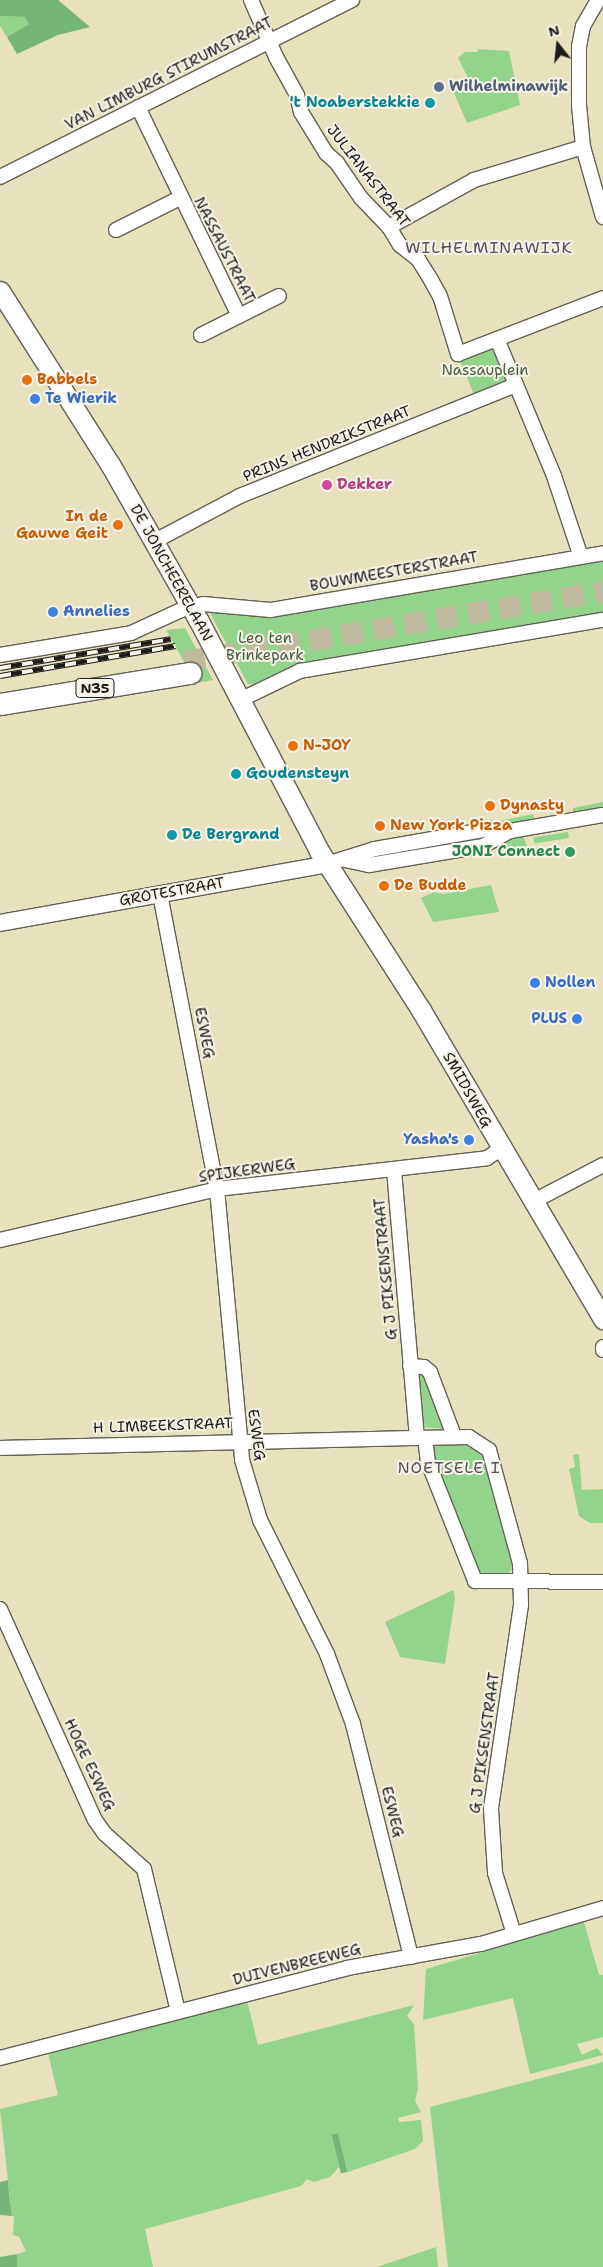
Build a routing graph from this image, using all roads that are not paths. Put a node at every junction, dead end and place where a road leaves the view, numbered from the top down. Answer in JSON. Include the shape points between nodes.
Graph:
{"nodes":[{"id":1,"x":251,"y":0,"type":"edge"},
{"id":2,"x":352,"y":0,"type":"edge"},
{"id":3,"x":598,"y":0,"type":"edge"},
{"id":4,"x":269,"y":41,"type":"junction"},
{"id":5,"x":138,"y":107,"type":"junction"},
{"id":6,"x":583,"y":147,"type":"junction"},
{"id":7,"x":0,"y":177,"type":"edge"},
{"id":8,"x":180,"y":198,"type":"junction"},
{"id":9,"x":603,"y":217,"type":"edge"},
{"id":10,"x":389,"y":227,"type":"junction"},
{"id":11,"x":116,"y":230,"type":"dead end"},
{"id":12,"x":0,"y":291,"type":"edge"},
{"id":13,"x":279,"y":296,"type":"dead end"},
{"id":14,"x":603,"y":298,"type":"edge"},
{"id":15,"x":239,"y":316,"type":"junction"},
{"id":16,"x":201,"y":335,"type":"dead end"},
{"id":17,"x":497,"y":339,"type":"junction"},
{"id":18,"x":516,"y":385,"type":"junction"},
{"id":19,"x":158,"y":539,"type":"junction"},
{"id":20,"x":603,"y":553,"type":"edge"},
{"id":21,"x":581,"y":557,"type":"junction"},
{"id":22,"x":197,"y":606,"type":"junction"},
{"id":23,"x":603,"y":620,"type":"edge"},
{"id":24,"x":0,"y":655,"type":"edge"},
{"id":25,"x":0,"y":692,"type":"edge"},
{"id":26,"x":240,"y":700,"type":"junction"},
{"id":27,"x":0,"y":704,"type":"edge"},
{"id":28,"x":603,"y":815,"type":"edge"},
{"id":29,"x":510,"y":831,"type":"junction"},
{"id":30,"x":422,"y":840,"type":"junction"},
{"id":31,"x":425,"y":856,"type":"junction"},
{"id":32,"x":336,"y":862,"type":"junction"},
{"id":33,"x":160,"y":894,"type":"junction"},
{"id":34,"x":0,"y":923,"type":"edge"},
{"id":35,"x":501,"y":1150,"type":"junction"},
{"id":36,"x":603,"y":1165,"type":"edge"},
{"id":37,"x":394,"y":1170,"type":"junction"},
{"id":38,"x":217,"y":1189,"type":"junction"},
{"id":39,"x":532,"y":1202,"type":"junction"},
{"id":40,"x":0,"y":1240,"type":"edge"},
{"id":41,"x":603,"y":1319,"type":"edge"},
{"id":42,"x":410,"y":1366,"type":"junction"},
{"id":43,"x":454,"y":1436,"type":"junction"},
{"id":44,"x":421,"y":1438,"type":"junction"},
{"id":45,"x":239,"y":1440,"type":"junction"},
{"id":46,"x":0,"y":1448,"type":"edge"},
{"id":47,"x":603,"y":1582,"type":"edge"},
{"id":48,"x":522,"y":1583,"type":"junction"},
{"id":49,"x":0,"y":1609,"type":"edge"},
{"id":50,"x":603,"y":1908,"type":"edge"},
{"id":51,"x":514,"y":1934,"type":"junction"},
{"id":52,"x":411,"y":1957,"type":"junction"},
{"id":53,"x":178,"y":2012,"type":"junction"},
{"id":54,"x":0,"y":2058,"type":"edge"}],
"edges":[{"from":1,"to":4,"type":"street","name":"JULIANASTRAAT"},
{"from":2,"to":4,"type":"street","name":"VAN LIMBURG STIRUMSTRAAT"},
{"from":3,"to":6,"type":"street","via":[[584,26],[579,47]]},
{"from":4,"to":5,"type":"street","name":"VAN LIMBURG STIRUMSTRAAT"},
{"from":4,"to":10,"type":"street","name":"JULIANASTRAAT","via":[[298,95],[301,112],[326,154]]},
{"from":5,"to":7,"type":"street","name":"VAN LIMBURG STIRUMSTRAAT"},
{"from":5,"to":8,"type":"street","name":"NASSAUSTRAAT"},
{"from":6,"to":9,"type":"street"},
{"from":6,"to":10,"type":"street","via":[[474,180]]},
{"from":8,"to":11,"type":"street","name":"NASSAUSTRAAT"},
{"from":8,"to":15,"type":"street","name":"NASSAUSTRAAT"},
{"from":10,"to":17,"type":"street","name":"JULIANASTRAAT","via":[[400,245],[418,259],[440,296],[458,354]]},
{"from":12,"to":19,"type":"main road","name":"DE JONCHEERELAAN"},
{"from":13,"to":15,"type":"street","name":"NASSAUSTRAAT"},
{"from":14,"to":17,"type":"street"},
{"from":15,"to":16,"type":"street","name":"NASSAUSTRAAT"},
{"from":17,"to":18,"type":"street"},
{"from":18,"to":19,"type":"street","name":"PRINS HENDRIKSTRAAT","via":[[240,496]]},
{"from":18,"to":21,"type":"street","via":[[554,476]]},
{"from":19,"to":22,"type":"main road","name":"DE JONCHEERELAAN"},
{"from":20,"to":21,"type":"street","name":"BOUWMEESTERSTRAAT"},
{"from":21,"to":22,"type":"street","name":"BOUWMEESTERSTRAAT","via":[[271,610]]},
{"from":22,"to":24,"type":"street","via":[[131,633]]},
{"from":22,"to":26,"type":"main road","name":"DE JONCHEERELAAN"},
{"from":23,"to":26,"type":"street","via":[[300,671]]},
{"from":25,"to":27,"type":"main road","number":"N35","via":[[187,667]]},
{"from":26,"to":32,"type":"main road","name":"DE JONCHEERELAAN"},
{"from":28,"to":29,"type":"street","name":"GROTESTRAAT"},
{"from":29,"to":30,"type":"street","name":"GROTESTRAAT","via":[[490,829]]},
{"from":29,"to":31,"type":"street","name":"GROTESTRAAT","via":[[484,846]]},
{"from":30,"to":31,"type":"street"},
{"from":30,"to":32,"type":"street","name":"GROTESTRAAT","via":[[375,849]]},
{"from":31,"to":32,"type":"street","name":"GROTESTRAAT","via":[[369,865]]},
{"from":32,"to":33,"type":"street","name":"GROTESTRAAT"},
{"from":32,"to":35,"type":"main road","name":"SMIDSWEG"},
{"from":33,"to":34,"type":"street","name":"GROTESTRAAT"},
{"from":33,"to":38,"type":"street","name":"ESWEG"},
{"from":35,"to":37,"type":"street","name":"SPIJKERWEG","via":[[487,1158]]},
{"from":35,"to":39,"type":"main road","name":"SMIDSWEG"},
{"from":36,"to":39,"type":"street"},
{"from":37,"to":38,"type":"street","name":"SPIJKERWEG"},
{"from":37,"to":42,"type":"street","name":"G J PIKSENSTRAAT"},
{"from":38,"to":40,"type":"street","name":"SPIJKERWEG"},
{"from":38,"to":45,"type":"street","name":"ESWEG"},
{"from":39,"to":41,"type":"main road","name":"SMIDSWEG"},
{"from":42,"to":43,"type":"street","via":[[424,1366],[430,1372]]},
{"from":42,"to":44,"type":"street","name":"G J PIKSENSTRAAT"},
{"from":43,"to":44,"type":"street","name":"G J PIKSENSTRAAT"},
{"from":43,"to":48,"type":"street","name":"G J PIKSENSTRAAT","via":[[470,1437],[489,1450],[520,1563]]},
{"from":44,"to":45,"type":"street","name":"H LIMBEEKSTRAAT"},
{"from":44,"to":48,"type":"street","name":"G J PIKSENSTRAAT","via":[[475,1581]]},
{"from":45,"to":46,"type":"street","name":"H LIMBEEKSTRAAT"},
{"from":45,"to":52,"type":"street","name":"ESWEG","via":[[260,1520],[327,1654],[350,1716]]},
{"from":47,"to":48,"type":"street"},
{"from":48,"to":51,"type":"street","name":"G J PIKSENSTRAAT","via":[[491,1809],[494,1872]]},
{"from":49,"to":53,"type":"street","name":"HOGE ESWEG","via":[[95,1820],[104,1833],[144,1869]]},
{"from":50,"to":51,"type":"street","name":"DUIVENBREEWEG"},
{"from":51,"to":52,"type":"street","name":"DUIVENBREEWEG"},
{"from":52,"to":53,"type":"street","name":"DUIVENBREEWEG","via":[[347,1968]]},
{"from":53,"to":54,"type":"street","name":"DUIVENBREEWEG"}]}
